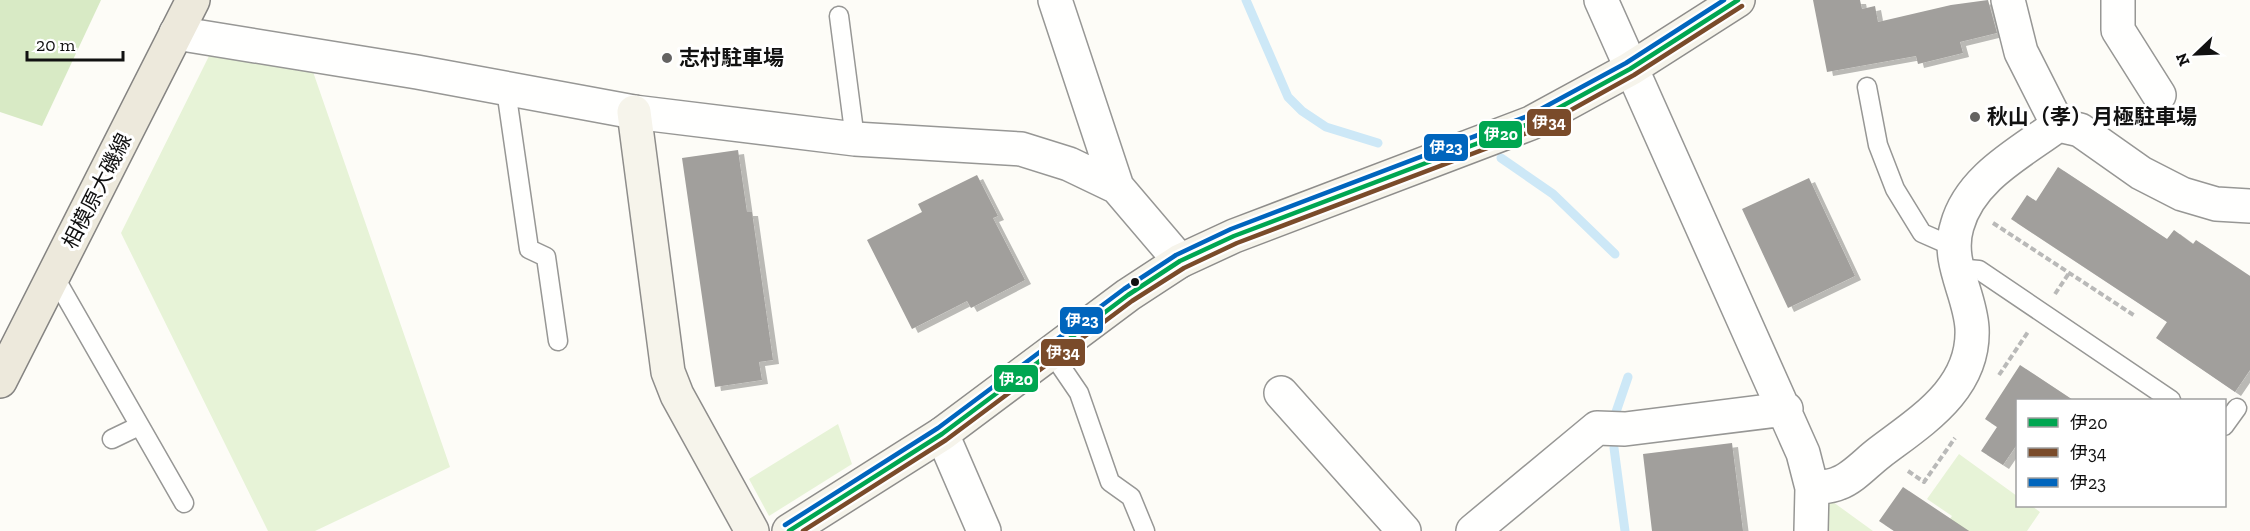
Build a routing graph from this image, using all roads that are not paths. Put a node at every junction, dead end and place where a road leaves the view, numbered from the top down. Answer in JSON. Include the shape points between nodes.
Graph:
{"nodes":[{"id":1,"x":193,"y":0,"type":"edge"},
{"id":2,"x":1055,"y":0,"type":"edge"},
{"id":3,"x":1601,"y":0,"type":"edge"},
{"id":4,"x":1738,"y":0,"type":"edge"},
{"id":5,"x":2008,"y":0,"type":"edge"},
{"id":6,"x":2118,"y":0,"type":"edge"},
{"id":7,"x":839,"y":16,"type":"dead end"},
{"id":8,"x":176,"y":33,"type":"junction"},
{"id":9,"x":1630,"y":69,"type":"junction"},
{"id":10,"x":2144,"y":85,"type":"dead end"},
{"id":11,"x":1867,"y":87,"type":"dead end"},
{"id":12,"x":506,"y":90,"type":"junction"},
{"id":13,"x":634,"y":112,"type":"junction"},
{"id":14,"x":2058,"y":125,"type":"junction"},
{"id":15,"x":855,"y":139,"type":"junction"},
{"id":16,"x":1117,"y":187,"type":"junction"},
{"id":17,"x":2250,"y":206,"type":"edge"},
{"id":18,"x":1955,"y":258,"type":"junction"},
{"id":19,"x":1180,"y":261,"type":"junction"},
{"id":20,"x":54,"y":276,"type":"junction"},
{"id":21,"x":558,"y":341,"type":"dead end"},
{"id":22,"x":1051,"y":352,"type":"junction"},
{"id":23,"x":0,"y":381,"type":"edge"},
{"id":24,"x":1281,"y":393,"type":"dead end"},
{"id":25,"x":2170,"y":399,"type":"edge"},
{"id":26,"x":2237,"y":408,"type":"dead end"},
{"id":27,"x":1786,"y":409,"type":"junction"},
{"id":28,"x":2226,"y":423,"type":"edge"},
{"id":29,"x":139,"y":426,"type":"junction"},
{"id":30,"x":942,"y":434,"type":"junction"},
{"id":31,"x":112,"y":440,"type":"dead end"},
{"id":32,"x":1812,"y":488,"type":"junction"},
{"id":33,"x":184,"y":503,"type":"dead end"},
{"id":34,"x":975,"y":527,"type":"edge"},
{"id":35,"x":752,"y":531,"type":"edge"},
{"id":36,"x":789,"y":531,"type":"edge"},
{"id":37,"x":1145,"y":531,"type":"edge"},
{"id":38,"x":1404,"y":531,"type":"edge"},
{"id":39,"x":1473,"y":531,"type":"edge"},
{"id":40,"x":1811,"y":531,"type":"edge"}],
"edges":[{"from":1,"to":8,"type":"main road","name":"相模原大磯線"},
{"from":2,"to":16,"type":"street"},
{"from":3,"to":9,"type":"street"},
{"from":4,"to":9,"type":"street"},
{"from":5,"to":14,"type":"street","via":[[2021,52]]},
{"from":6,"to":10,"type":"street","via":[[2118,30]]},
{"from":7,"to":15,"type":"lane"},
{"from":8,"to":12,"type":"street"},
{"from":8,"to":20,"type":"main road","name":"相模原大磯線"},
{"from":9,"to":19,"type":"street","via":[[1530,123],[1234,236]]},
{"from":9,"to":27,"type":"street"},
{"from":11,"to":18,"type":"lane","via":[[1878,145],[1895,189],[1922,233]]},
{"from":12,"to":13,"type":"street"},
{"from":12,"to":21,"type":"lane","via":[[529,249],[546,257]]},
{"from":13,"to":15,"type":"street"},
{"from":13,"to":35,"type":"street","via":[[668,372]]},
{"from":14,"to":17,"type":"street","via":[[2080,130],[2141,173],[2182,194],[2216,204]]},
{"from":14,"to":18,"type":"street","via":[[1987,177],[1956,226]]},
{"from":15,"to":16,"type":"street","via":[[1021,149],[1068,164]]},
{"from":16,"to":19,"type":"street"},
{"from":18,"to":25,"type":"lane","via":[[1979,270]]},
{"from":18,"to":32,"type":"street","via":[[1970,314],[1971,343],[1961,376],[1929,416],[1840,483]]},
{"from":19,"to":22,"type":"street"},
{"from":20,"to":23,"type":"main road","name":"相模原大磯線"},
{"from":20,"to":29,"type":"lane"},
{"from":22,"to":30,"type":"street"},
{"from":22,"to":37,"type":"lane","via":[[1079,393],[1110,482],[1131,497]]},
{"from":24,"to":38,"type":"street","via":[[1309,441]]},
{"from":26,"to":28,"type":"lane"},
{"from":27,"to":32,"type":"street"},
{"from":27,"to":39,"type":"street","via":[[1625,429],[1597,428]]},
{"from":29,"to":31,"type":"lane"},
{"from":29,"to":33,"type":"lane"},
{"from":30,"to":34,"type":"street"},
{"from":30,"to":36,"type":"street"},
{"from":32,"to":40,"type":"street"}]}
